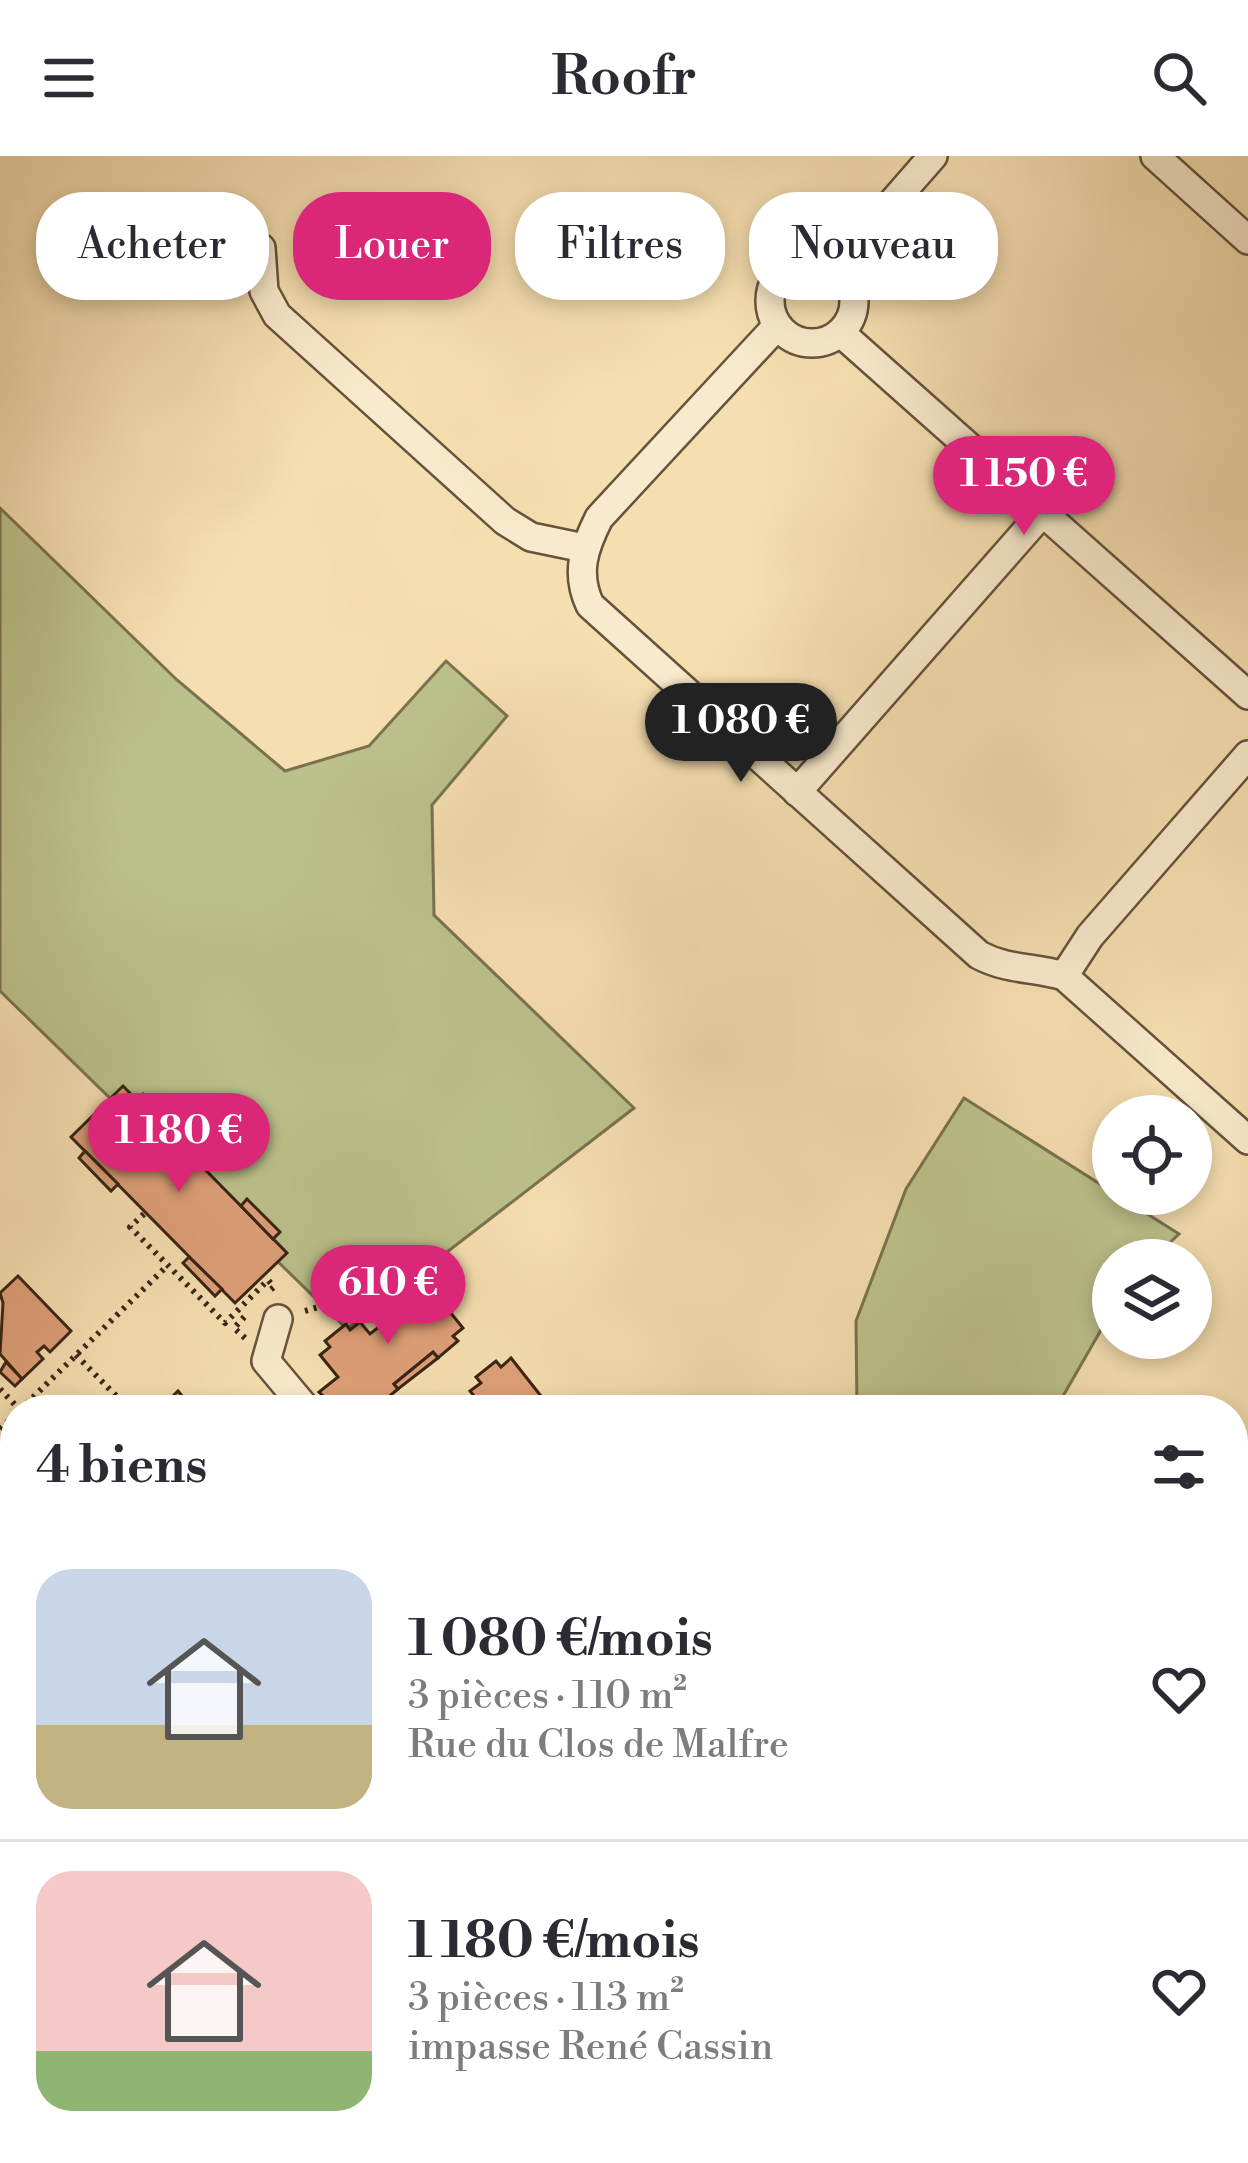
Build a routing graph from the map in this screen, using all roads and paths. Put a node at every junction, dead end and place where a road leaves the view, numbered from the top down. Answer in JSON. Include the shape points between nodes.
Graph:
{"nodes":[{"id":1,"x":933,"y":156,"type":"edge"},
{"id":2,"x":1155,"y":156,"type":"edge"},
{"id":3,"x":902,"y":192,"type":"edge"},
{"id":4,"x":1248,"y":240,"type":"edge"},
{"id":5,"x":269,"y":300,"type":"edge"},
{"id":6,"x":770,"y":300,"type":"edge"},
{"id":7,"x":852,"y":300,"type":"edge"},
{"id":8,"x":776,"y":328,"type":"junction"},
{"id":9,"x":842,"y":334,"type":"junction"},
{"id":10,"x":1042,"y":512,"type":"junction"},
{"id":11,"x":584,"y":548,"type":"junction"},
{"id":12,"x":1248,"y":694,"type":"edge"},
{"id":13,"x":1248,"y":755,"type":"edge"},
{"id":14,"x":797,"y":792,"type":"junction"},
{"id":15,"x":1064,"y":976,"type":"junction"},
{"id":16,"x":1248,"y":1140,"type":"edge"},
{"id":17,"x":145,"y":1214,"type":"dead end"},
{"id":18,"x":167,"y":1266,"type":"junction"},
{"id":19,"x":278,"y":1319,"type":"junction"},
{"id":20,"x":382,"y":1324,"type":"dead end"},
{"id":21,"x":76,"y":1355,"type":"junction"},
{"id":22,"x":35,"y":1395,"type":"edge"},
{"id":23,"x":115,"y":1395,"type":"edge"},
{"id":24,"x":294,"y":1395,"type":"edge"}],
"edges":[{"from":1,"to":3,"type":"street"},
{"from":2,"to":4,"type":"street"},
{"from":5,"to":11,"type":"street","via":[[505,521]]},
{"from":6,"to":8,"type":"street"},
{"from":7,"to":9,"type":"street"},
{"from":8,"to":9,"type":"street","via":[[821,342]]},
{"from":8,"to":11,"type":"street","via":[[599,518]]},
{"from":9,"to":10,"type":"street"},
{"from":10,"to":12,"type":"street"},
{"from":10,"to":14,"type":"street"},
{"from":11,"to":14,"type":"street","via":[[581,585],[590,605]]},
{"from":13,"to":15,"type":"street"},
{"from":14,"to":15,"type":"street","via":[[979,955],[1003,968]]},
{"from":15,"to":16,"type":"street"},
{"from":17,"to":18,"type":"path","via":[[130,1227]]},
{"from":18,"to":19,"type":"path","via":[[225,1323],[268,1280],[274,1287],[234,1328],[245,1338]]},
{"from":18,"to":21,"type":"path"},
{"from":19,"to":20,"type":"path","via":[[362,1294]]},
{"from":19,"to":24,"type":"street","via":[[266,1361]]},
{"from":21,"to":22,"type":"path"},
{"from":21,"to":23,"type":"path"}]}
